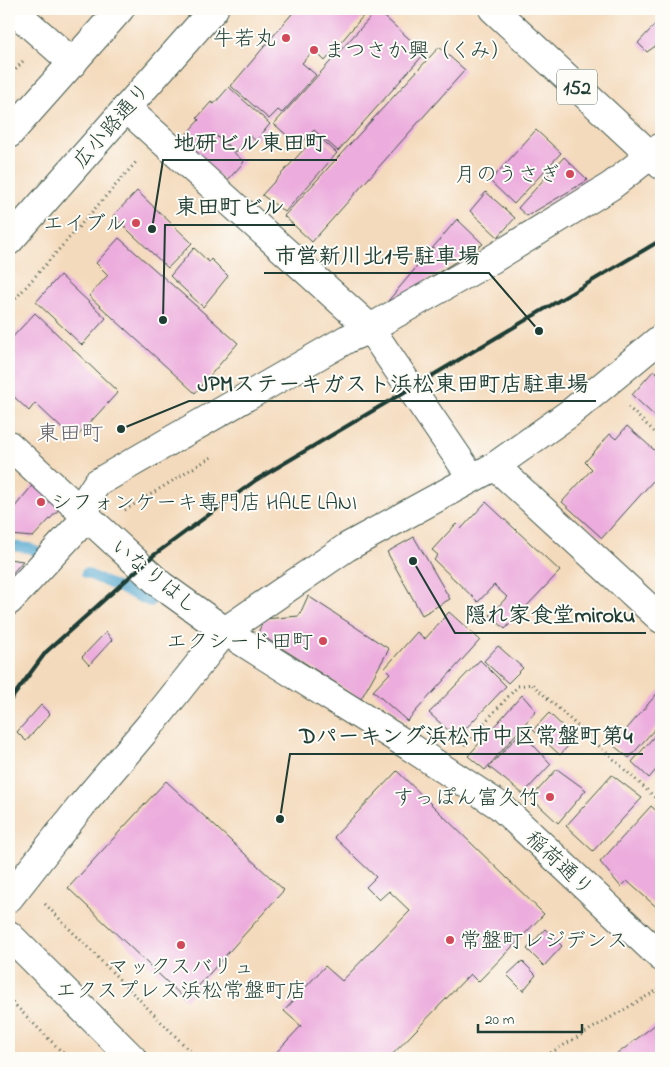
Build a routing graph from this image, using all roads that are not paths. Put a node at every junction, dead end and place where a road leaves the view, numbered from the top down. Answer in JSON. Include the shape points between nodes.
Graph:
{"nodes":[{"id":1,"x":12,"y":9,"type":"edge"},
{"id":2,"x":120,"y":9,"type":"edge"},
{"id":3,"x":214,"y":9,"type":"edge"},
{"id":4,"x":493,"y":9,"type":"edge"},
{"id":5,"x":74,"y":63,"type":"junction"},
{"id":6,"x":126,"y":108,"type":"junction"},
{"id":7,"x":9,"y":134,"type":"edge"},
{"id":8,"x":657,"y":155,"type":"edge"},
{"id":9,"x":9,"y":241,"type":"edge"},
{"id":10,"x":369,"y":327,"type":"junction"},
{"id":11,"x":661,"y":338,"type":"edge"},
{"id":12,"x":9,"y":445,"type":"edge"},
{"id":13,"x":483,"y":472,"type":"junction"},
{"id":14,"x":86,"y":518,"type":"junction"},
{"id":15,"x":9,"y":601,"type":"edge"},
{"id":16,"x":661,"y":619,"type":"edge"},
{"id":17,"x":225,"y":632,"type":"junction"},
{"id":18,"x":9,"y":898,"type":"edge"},
{"id":19,"x":9,"y":935,"type":"edge"},
{"id":20,"x":661,"y":957,"type":"edge"},
{"id":21,"x":132,"y":1058,"type":"edge"}],
"edges":[{"from":1,"to":5,"type":"main road"},
{"from":2,"to":5,"type":"main road"},
{"from":3,"to":6,"type":"main road","name":"広小路通り"},
{"from":4,"to":8,"type":"main road","number":"152"},
{"from":5,"to":7,"type":"main road"},
{"from":6,"to":9,"type":"main road","name":"広小路通り"},
{"from":6,"to":10,"type":"main road"},
{"from":8,"to":10,"type":"main road","via":[[491,260]]},
{"from":10,"to":13,"type":"main road"},
{"from":10,"to":14,"type":"main road","via":[[96,483],[88,497]]},
{"from":11,"to":13,"type":"main road","via":[[570,413]]},
{"from":12,"to":14,"type":"main road"},
{"from":13,"to":16,"type":"main road"},
{"from":13,"to":17,"type":"main road","via":[[347,547]]},
{"from":14,"to":15,"type":"main road"},
{"from":14,"to":17,"type":"main road","name":"いなりはし","via":[[161,585]]},
{"from":17,"to":18,"type":"main road"},
{"from":17,"to":20,"type":"main road","name":"稲荷通り","via":[[500,806]]},
{"from":19,"to":21,"type":"main road"}]}
